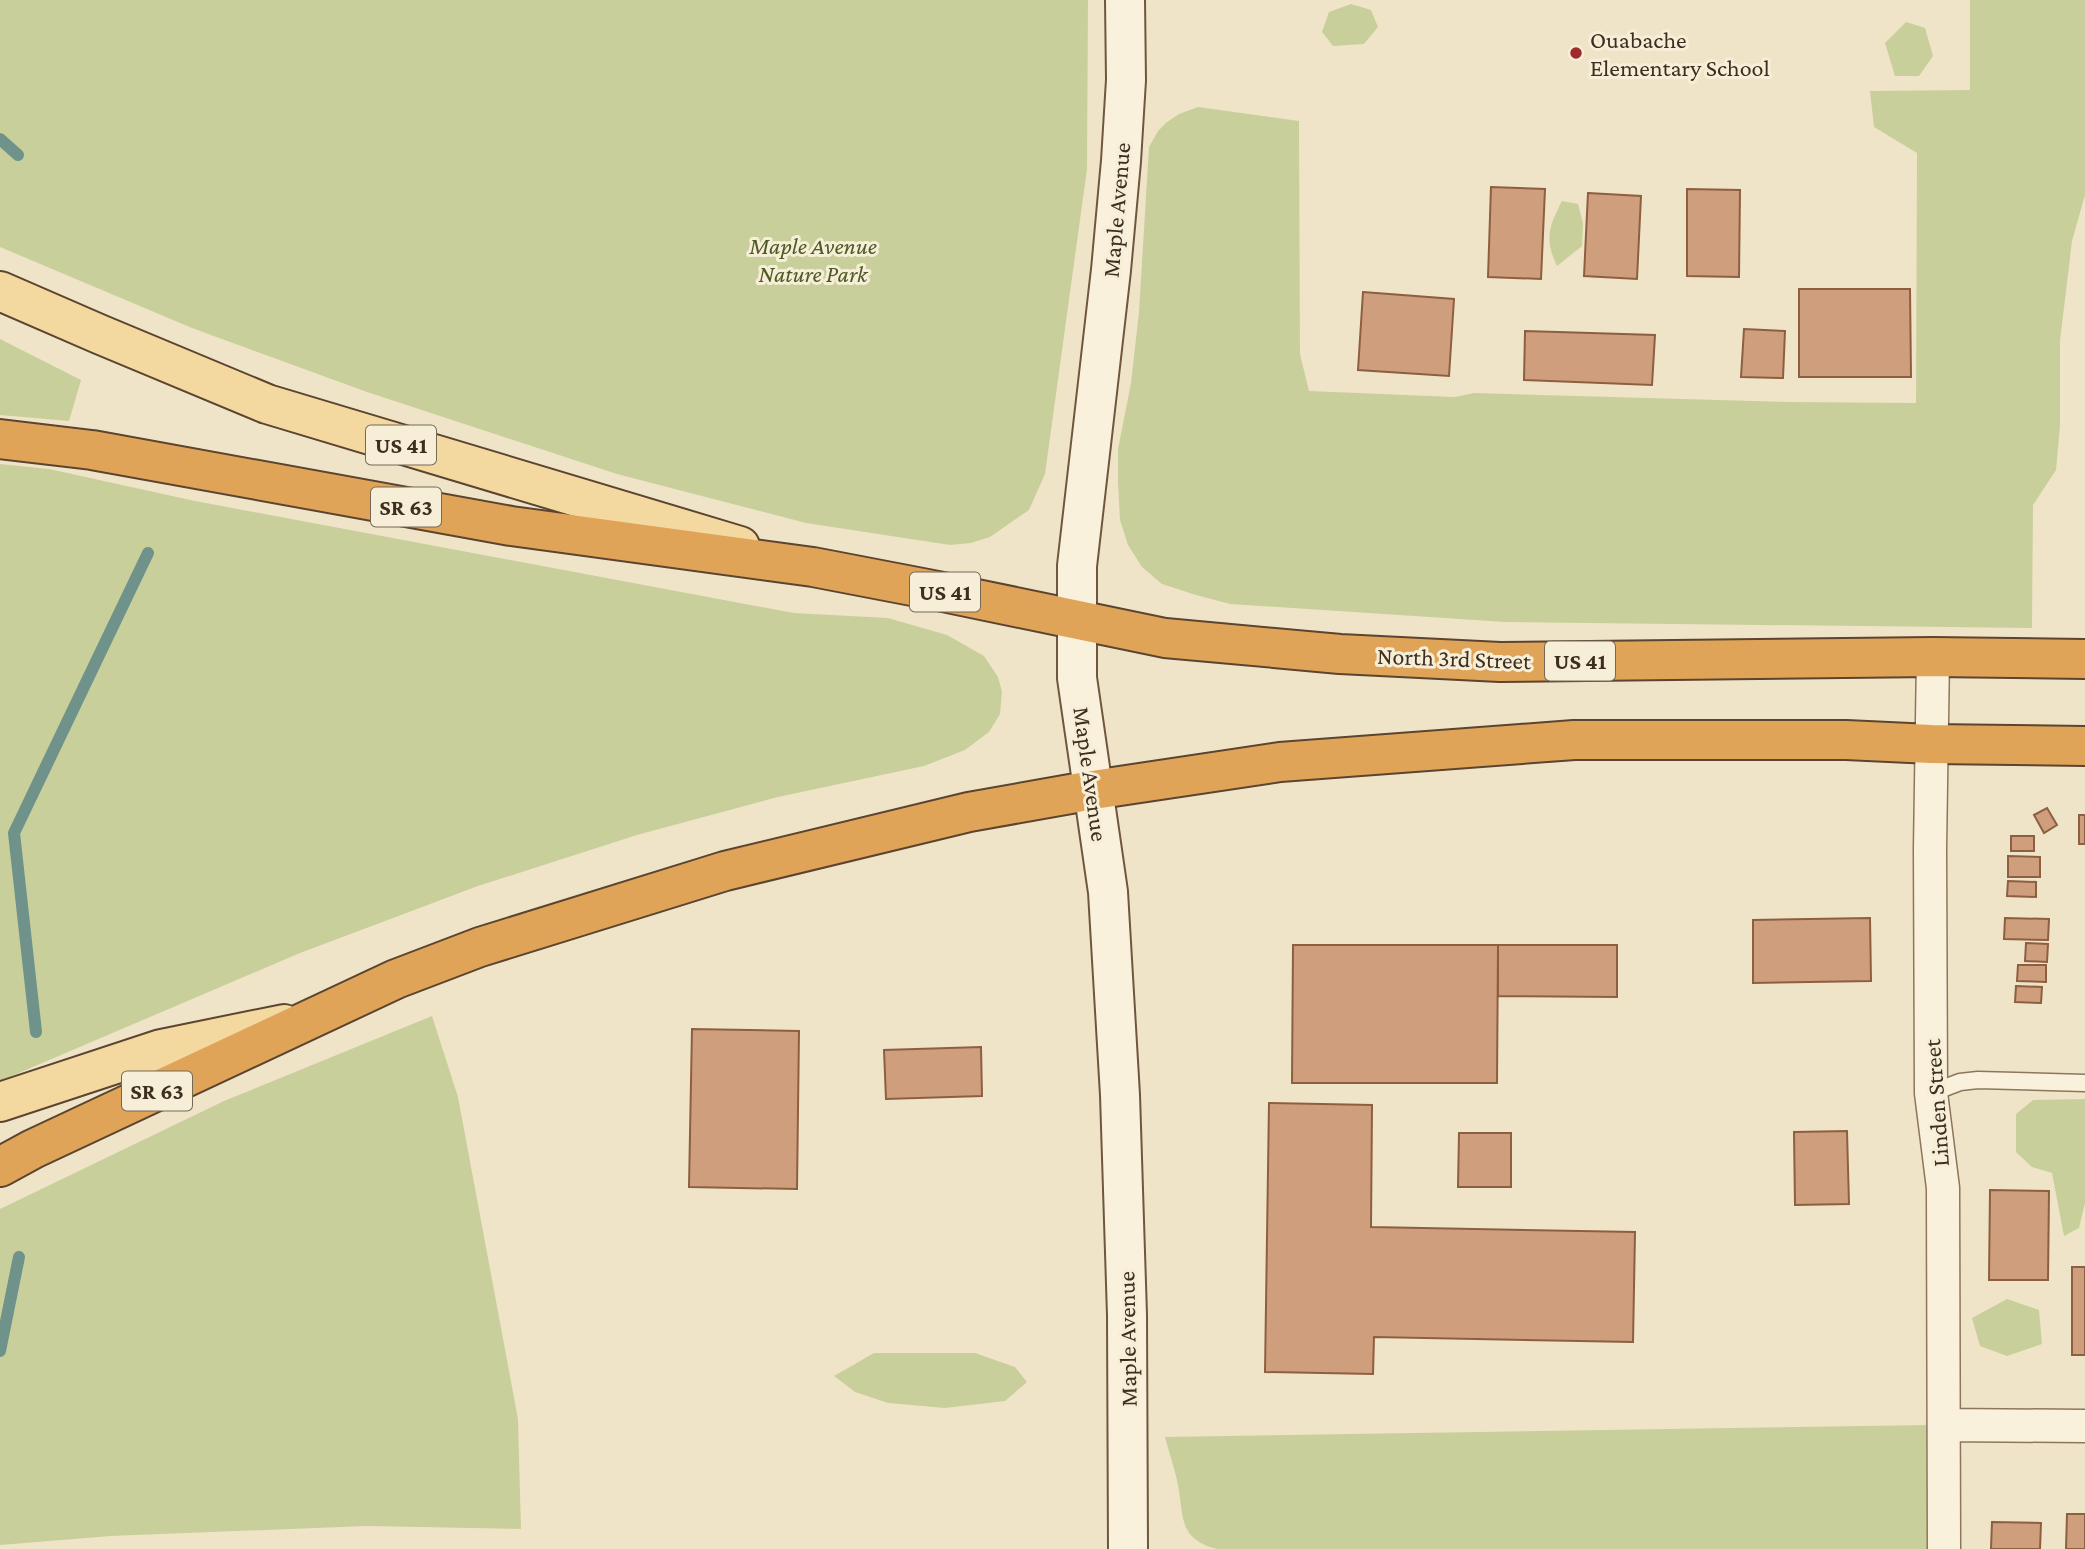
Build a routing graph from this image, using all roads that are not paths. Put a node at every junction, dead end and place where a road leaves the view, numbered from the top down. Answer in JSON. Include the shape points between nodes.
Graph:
{"nodes":[{"id":1,"x":1125,"y":0,"type":"edge"},
{"id":2,"x":0,"y":291,"type":"edge"},
{"id":3,"x":0,"y":439,"type":"edge"},
{"id":4,"x":813,"y":567,"type":"junction"},
{"id":5,"x":1077,"y":620,"type":"junction"},
{"id":6,"x":1933,"y":657,"type":"junction"},
{"id":7,"x":2085,"y":659,"type":"edge"},
{"id":8,"x":1931,"y":744,"type":"junction"},
{"id":9,"x":2085,"y":746,"type":"edge"},
{"id":10,"x":1093,"y":790,"type":"junction"},
{"id":11,"x":314,"y":1017,"type":"junction"},
{"id":12,"x":2085,"y":1083,"type":"edge"},
{"id":13,"x":1931,"y":1093,"type":"junction"},
{"id":14,"x":0,"y":1102,"type":"edge"},
{"id":15,"x":0,"y":1167,"type":"edge"},
{"id":16,"x":1944,"y":1425,"type":"junction"},
{"id":17,"x":2085,"y":1426,"type":"edge"},
{"id":18,"x":1128,"y":1549,"type":"edge"},
{"id":19,"x":1944,"y":1549,"type":"edge"}],
"edges":[{"from":1,"to":5,"type":"main road","name":"Maple Avenue","via":[[1121,161],[1077,566]]},
{"from":2,"to":4,"type":"main road","number":"US 41","via":[[267,404]]},
{"from":3,"to":4,"type":"highway","number":"SR 63","via":[[92,450],[511,526]]},
{"from":4,"to":5,"type":"highway","number":"US 41"},
{"from":5,"to":6,"type":"highway","name":"North 3rd Street","number":"US 41","via":[[1165,638],[1339,654],[1486,661]]},
{"from":5,"to":10,"type":"main road","name":"Maple Avenue","via":[[1077,678]]},
{"from":6,"to":7,"type":"highway","name":"North 3rd Street","number":"US 41"},
{"from":6,"to":8,"type":"street","name":"Linden Street"},
{"from":8,"to":9,"type":"highway"},
{"from":8,"to":10,"type":"highway","via":[[1574,740],[1280,762]]},
{"from":8,"to":13,"type":"street","name":"Linden Street"},
{"from":10,"to":11,"type":"highway","via":[[969,812],[725,872],[480,947]]},
{"from":10,"to":18,"type":"main road","name":"Maple Avenue","via":[[1108,892],[1120,1095]]},
{"from":11,"to":14,"type":"main road","via":[[161,1049]]},
{"from":11,"to":15,"type":"highway","number":"SR 63"},
{"from":12,"to":13,"type":"lane","via":[[1978,1080]]},
{"from":13,"to":16,"type":"street","name":"Linden Street","via":[[1943,1188]]},
{"from":16,"to":17,"type":"street"},
{"from":16,"to":19,"type":"street","name":"Linden Street"}]}
